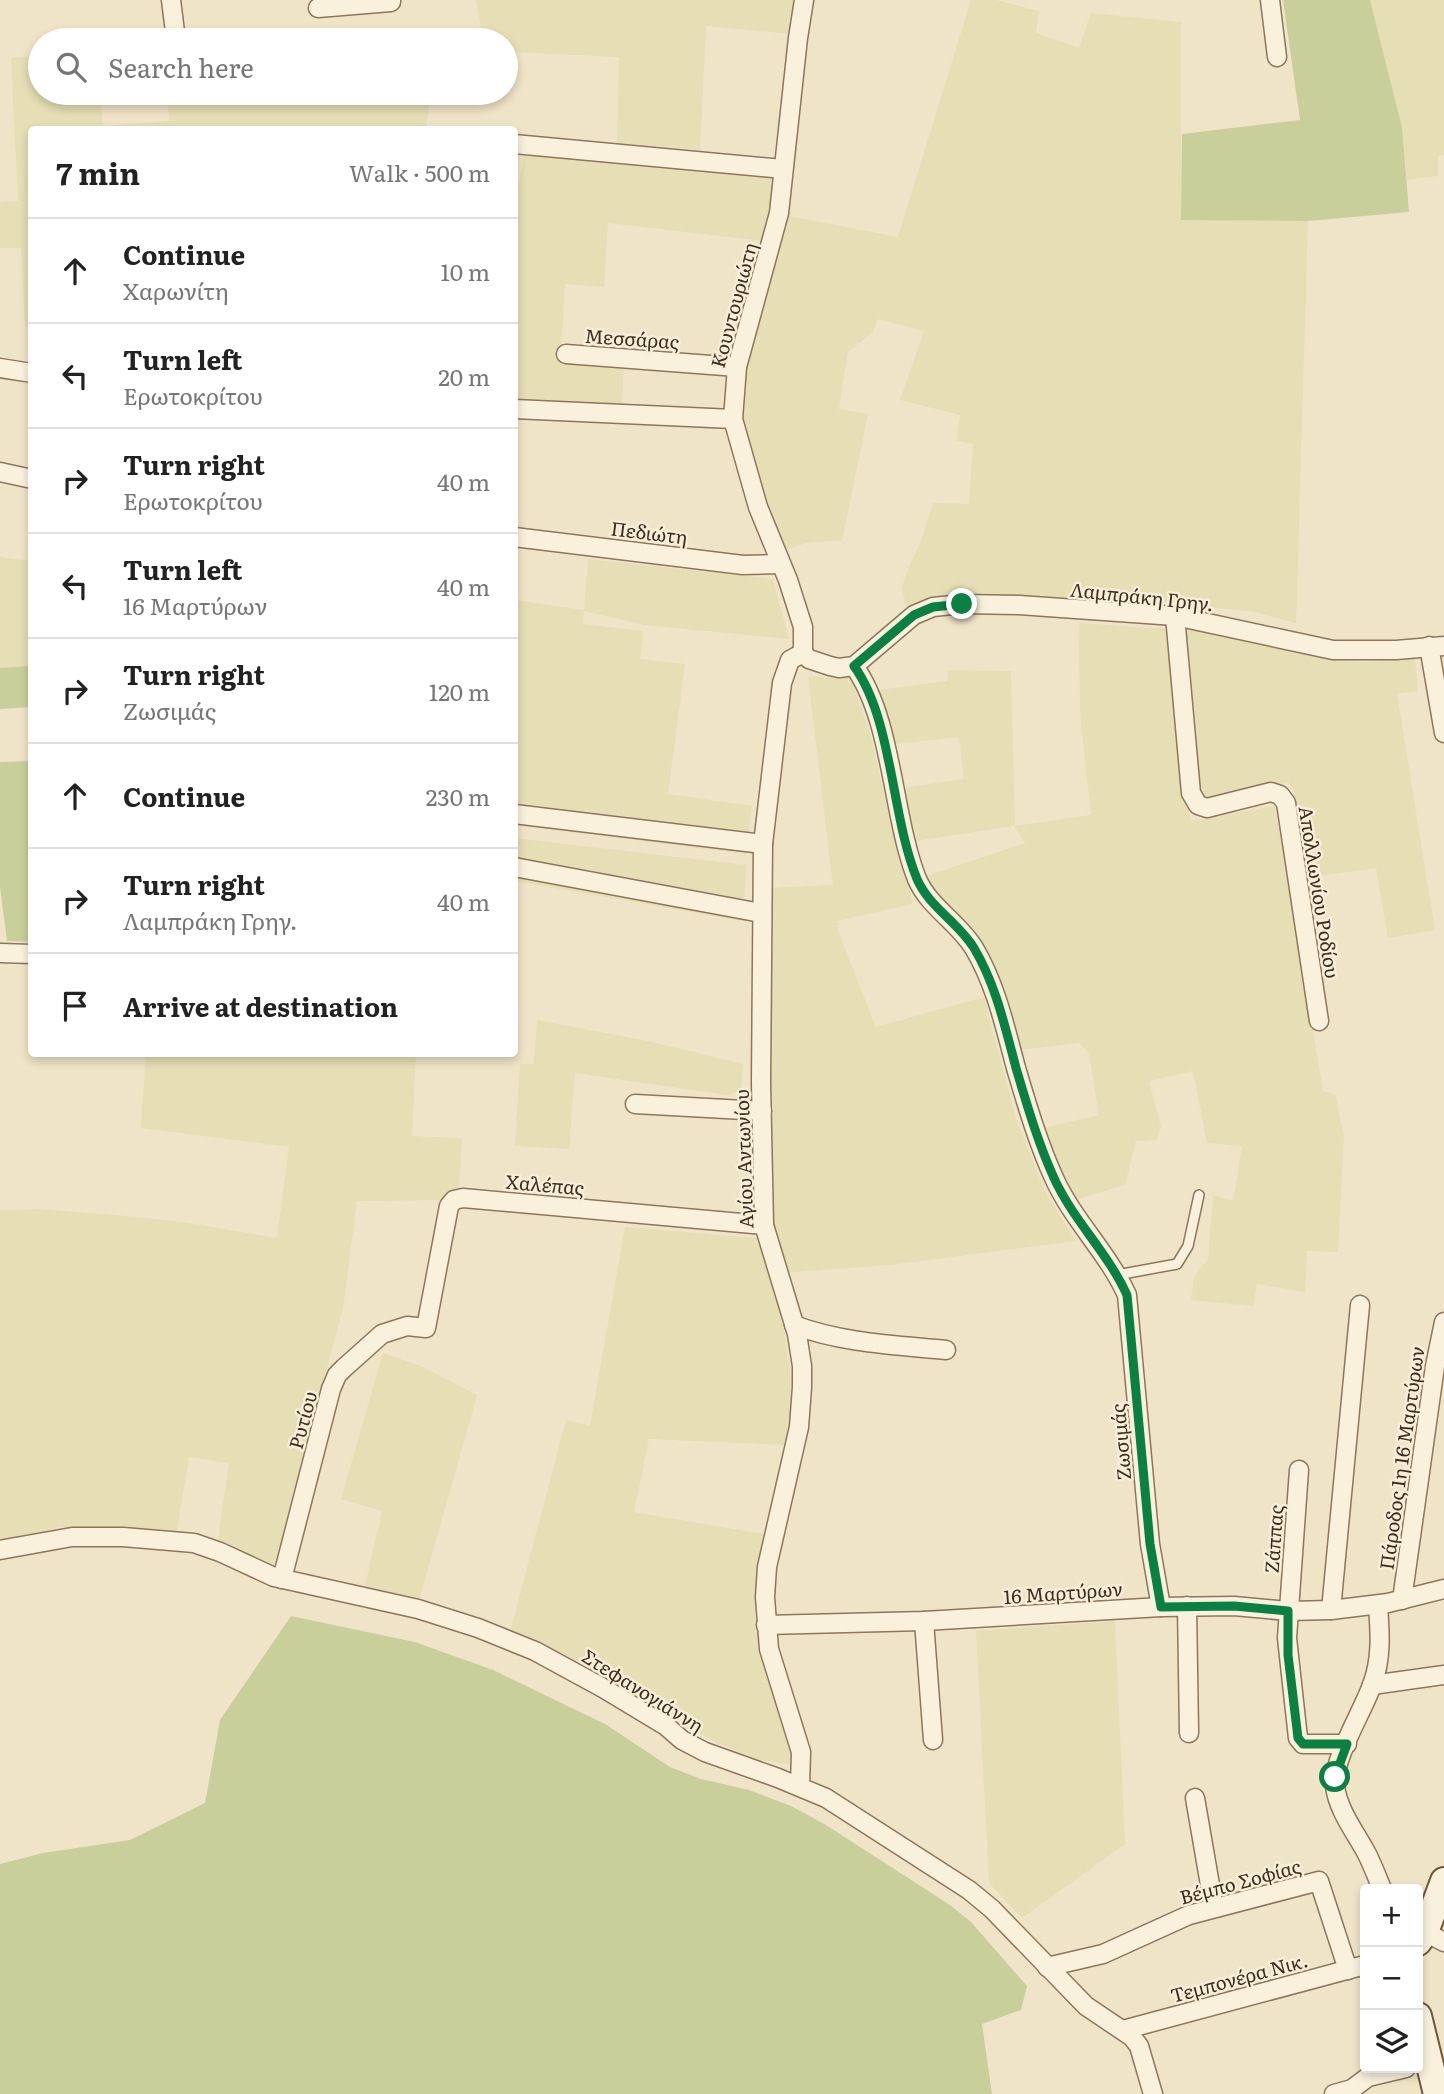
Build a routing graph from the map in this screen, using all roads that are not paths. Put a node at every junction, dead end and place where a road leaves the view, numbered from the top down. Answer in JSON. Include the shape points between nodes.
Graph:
{"nodes":[{"id":1,"x":171,"y":0,"type":"edge"},
{"id":2,"x":391,"y":0,"type":"edge"},
{"id":3,"x":804,"y":0,"type":"edge"},
{"id":4,"x":1270,"y":0,"type":"edge"},
{"id":5,"x":318,"y":8,"type":"dead end"},
{"id":6,"x":174,"y":28,"type":"edge"},
{"id":7,"x":1277,"y":57,"type":"dead end"},
{"id":8,"x":518,"y":144,"type":"edge"},
{"id":9,"x":783,"y":169,"type":"junction"},
{"id":10,"x":566,"y":354,"type":"dead end"},
{"id":11,"x":737,"y":366,"type":"junction"},
{"id":12,"x":0,"y":368,"type":"edge"},
{"id":13,"x":28,"y":372,"type":"edge"},
{"id":14,"x":518,"y":409,"type":"edge"},
{"id":15,"x":733,"y":419,"type":"junction"},
{"id":16,"x":0,"y":472,"type":"edge"},
{"id":17,"x":28,"y":478,"type":"edge"},
{"id":18,"x":518,"y":537,"type":"edge"},
{"id":19,"x":780,"y":564,"type":"junction"},
{"id":20,"x":1175,"y":616,"type":"junction"},
{"id":21,"x":1436,"y":646,"type":"edge"},
{"id":22,"x":803,"y":653,"type":"junction"},
{"id":23,"x":854,"y":666,"type":"junction"},
{"id":24,"x":1444,"y":733,"type":"edge"},
{"id":25,"x":518,"y":814,"type":"edge"},
{"id":26,"x":763,"y":844,"type":"junction"},
{"id":27,"x":518,"y":868,"type":"edge"},
{"id":28,"x":761,"y":913,"type":"junction"},
{"id":29,"x":0,"y":953,"type":"edge"},
{"id":30,"x":28,"y":954,"type":"edge"},
{"id":31,"x":1319,"y":1021,"type":"dead end"},
{"id":32,"x":635,"y":1104,"type":"dead end"},
{"id":33,"x":762,"y":1111,"type":"junction"},
{"id":34,"x":1199,"y":1195,"type":"dead end"},
{"id":35,"x":764,"y":1225,"type":"junction"},
{"id":36,"x":1117,"y":1275,"type":"junction"},
{"id":37,"x":1360,"y":1305,"type":"dead end"},
{"id":38,"x":1444,"y":1322,"type":"edge"},
{"id":39,"x":794,"y":1325,"type":"junction"},
{"id":40,"x":426,"y":1328,"type":"joint"},
{"id":41,"x":946,"y":1350,"type":"dead end"},
{"id":42,"x":1299,"y":1469,"type":"dead end"},
{"id":43,"x":0,"y":1550,"type":"edge"},
{"id":44,"x":282,"y":1579,"type":"junction"},
{"id":45,"x":1444,"y":1590,"type":"edge"},
{"id":46,"x":1402,"y":1600,"type":"junction"},
{"id":47,"x":1378,"y":1605,"type":"junction"},
{"id":48,"x":1187,"y":1606,"type":"junction"},
{"id":49,"x":1161,"y":1607,"type":"junction"},
{"id":50,"x":1331,"y":1610,"type":"junction"},
{"id":51,"x":1288,"y":1611,"type":"junction"},
{"id":52,"x":924,"y":1621,"type":"junction"},
{"id":53,"x":766,"y":1625,"type":"junction"},
{"id":54,"x":1444,"y":1675,"type":"edge"},
{"id":55,"x":1372,"y":1685,"type":"junction"},
{"id":56,"x":1189,"y":1733,"type":"dead end"},
{"id":57,"x":933,"y":1740,"type":"dead end"},
{"id":58,"x":1347,"y":1744,"type":"junction"},
{"id":59,"x":800,"y":1786,"type":"junction"},
{"id":60,"x":1195,"y":1798,"type":"dead end"},
{"id":61,"x":1444,"y":1881,"type":"edge"},
{"id":62,"x":1380,"y":1884,"type":"edge"},
{"id":63,"x":1214,"y":1908,"type":"junction"},
{"id":64,"x":1429,"y":1939,"type":"edge"},
{"id":65,"x":1047,"y":1967,"type":"junction"},
{"id":66,"x":1357,"y":1968,"type":"edge"},
{"id":67,"x":1123,"y":2031,"type":"junction"},
{"id":68,"x":1385,"y":2073,"type":"edge"},
{"id":69,"x":1423,"y":2073,"type":"edge"},
{"id":70,"x":1153,"y":2094,"type":"edge"},
{"id":71,"x":1334,"y":2094,"type":"edge"},
{"id":72,"x":1437,"y":2094,"type":"edge"}],
"edges":[{"from":1,"to":6,"type":"street"},
{"from":2,"to":5,"type":"street"},
{"from":3,"to":9,"type":"street","name":"Κουντουριώτη"},
{"from":4,"to":7,"type":"street"},
{"from":8,"to":9,"type":"street"},
{"from":9,"to":11,"type":"street","name":"Κουντουριώτη","via":[[774,232]]},
{"from":10,"to":11,"type":"street","name":"Μεσσάρας"},
{"from":11,"to":15,"type":"street","name":"Κουντουριώτη"},
{"from":12,"to":13,"type":"street"},
{"from":14,"to":15,"type":"street"},
{"from":15,"to":19,"type":"street","name":"Κουντουριώτη"},
{"from":16,"to":17,"type":"street"},
{"from":18,"to":19,"type":"street","name":"Πεδιώτη","via":[[743,565]]},
{"from":19,"to":22,"type":"street","name":"Κουντουριώτη","via":[[803,627]]},
{"from":20,"to":21,"type":"street","name":"Λαμπράκη Γρηγ.","via":[[1333,650]]},
{"from":20,"to":23,"type":"street","name":"Λαμπράκη Γρηγ.","via":[[1008,604],[937,606],[907,620]]},
{"from":20,"to":31,"type":"street","name":"Απολλωνίου Ροδίου","via":[[1191,793],[1198,805],[1207,808],[1270,792],[1286,803]]},
{"from":21,"to":24,"type":"street"},
{"from":22,"to":23,"type":"street","via":[[830,666]]},
{"from":22,"to":26,"type":"street","name":"Αγίου Αντωνίου","via":[[790,660],[782,682]]},
{"from":23,"to":36,"type":"street","name":"Ζωσιμάς","via":[[868,690],[883,736],[916,877],[930,901],[973,946],[990,982],[1032,1121],[1055,1179]]},
{"from":25,"to":26,"type":"street"},
{"from":26,"to":28,"type":"street","name":"Αγίου Αντωνίου"},
{"from":27,"to":28,"type":"street"},
{"from":28,"to":33,"type":"street","name":"Αγίου Αντωνίου"},
{"from":29,"to":30,"type":"street"},
{"from":32,"to":33,"type":"street"},
{"from":33,"to":35,"type":"street","name":"Αγίου Αντωνίου"},
{"from":34,"to":36,"type":"lane","via":[[1188,1246],[1177,1265]]},
{"from":35,"to":39,"type":"street","name":"Αγίου Αντωνίου"},
{"from":35,"to":40,"type":"street","name":"Χαλέπας","via":[[454,1200],[449,1206]]},
{"from":36,"to":49,"type":"street","name":"Ζωσιμάς","via":[[1130,1308],[1150,1544]]},
{"from":37,"to":50,"type":"street"},
{"from":38,"to":46,"type":"street","name":"Πάροδος 1η 16 Μαρτύρων"},
{"from":39,"to":41,"type":"street","via":[[843,1338]]},
{"from":39,"to":53,"type":"street","name":"Αγίου Αντωνίου","via":[[802,1366],[801,1414],[768,1567]]},
{"from":40,"to":44,"type":"street","name":"Ρυτίου","via":[[407,1326],[382,1334],[337,1375]]},
{"from":42,"to":51,"type":"street","name":"Ζάππας"},
{"from":43,"to":44,"type":"street","name":"Στεφανογιάννη","via":[[72,1537],[159,1540],[205,1546]]},
{"from":44,"to":59,"type":"street","name":"Στεφανογιάννη","via":[[418,1609],[498,1635],[593,1682],[705,1752]]},
{"from":45,"to":46,"type":"street","name":"16 Μαρτύρων"},
{"from":46,"to":47,"type":"street","name":"16 Μαρτύρων"},
{"from":47,"to":50,"type":"street","name":"16 Μαρτύρων"},
{"from":47,"to":55,"type":"street","via":[[1380,1646]]},
{"from":48,"to":49,"type":"street","name":"16 Μαρτύρων"},
{"from":48,"to":51,"type":"street","name":"16 Μαρτύρων"},
{"from":48,"to":56,"type":"street"},
{"from":49,"to":52,"type":"street","name":"16 Μαρτύρων"},
{"from":50,"to":51,"type":"street","name":"16 Μαρτύρων"},
{"from":51,"to":58,"type":"street","name":"Ζάππας","via":[[1298,1738],[1303,1744]]},
{"from":52,"to":53,"type":"street","name":"16 Μαρτύρων"},
{"from":52,"to":57,"type":"street"},
{"from":53,"to":59,"type":"street","name":"Αγίου Αντωνίου","via":[[801,1752]]},
{"from":54,"to":55,"type":"street"},
{"from":55,"to":58,"type":"street"},
{"from":58,"to":62,"type":"street","via":[[1335,1786]]},
{"from":59,"to":65,"type":"street","name":"Στεφανογιάννη","via":[[969,1890]]},
{"from":60,"to":63,"type":"street"},
{"from":61,"to":64,"type":"street"},
{"from":63,"to":65,"type":"street","name":"Βέμπο Σοφίας","via":[[1103,1954]]},
{"from":63,"to":66,"type":"street","name":"Βέμπο Σοφίας","via":[[1318,1881]]},
{"from":65,"to":67,"type":"street","name":"Στεφανογιάννη","via":[[1096,2014]]},
{"from":66,"to":67,"type":"street","name":"Τεμπονέρα Νικ."},
{"from":67,"to":70,"type":"street","name":"Στεφανογιάννη","via":[[1139,2046]]},
{"from":68,"to":71,"type":"street"},
{"from":69,"to":72,"type":"street"}]}
